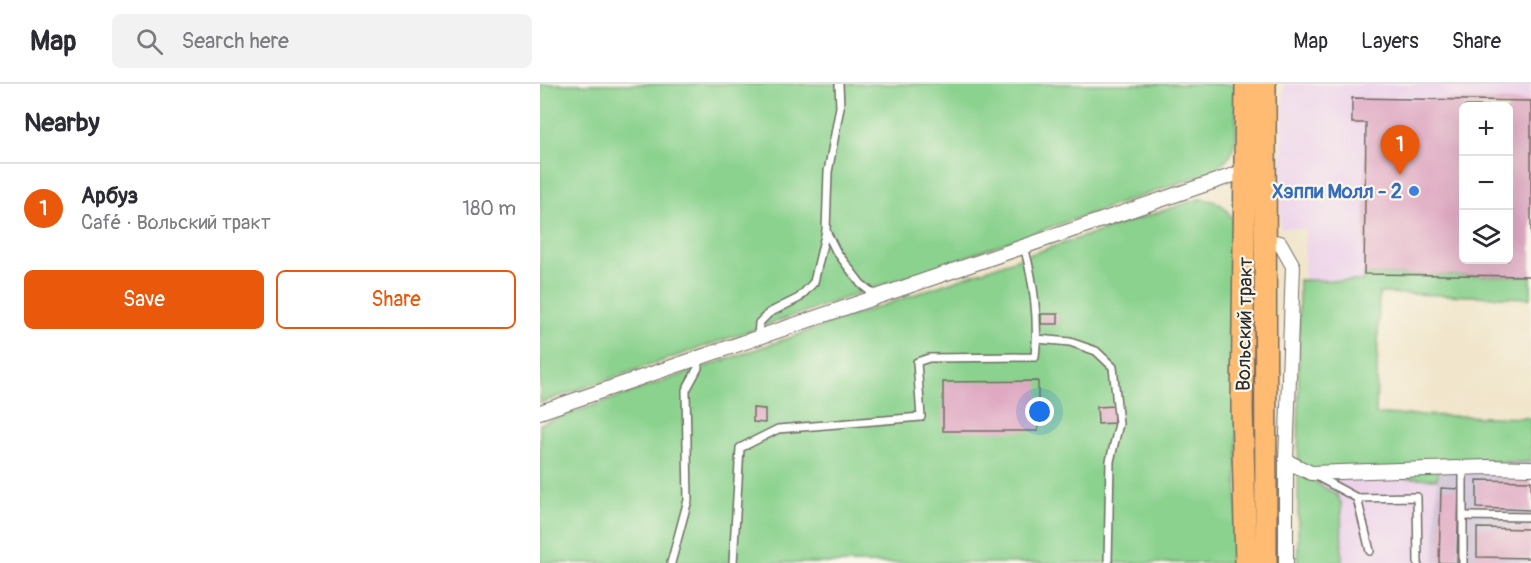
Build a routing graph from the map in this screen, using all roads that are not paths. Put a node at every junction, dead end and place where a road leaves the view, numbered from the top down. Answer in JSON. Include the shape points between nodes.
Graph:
{"nodes":[{"id":1,"x":839,"y":84,"type":"edge"},
{"id":2,"x":1246,"y":84,"type":"edge"},
{"id":3,"x":1265,"y":84,"type":"edge"},
{"id":4,"x":1245,"y":171,"type":"junction"},
{"id":5,"x":826,"y":231,"type":"junction"},
{"id":6,"x":1265,"y":241,"type":"junction"},
{"id":7,"x":1024,"y":248,"type":"junction"},
{"id":8,"x":878,"y":297,"type":"junction"},
{"id":9,"x":758,"y":337,"type":"junction"},
{"id":10,"x":1037,"y":339,"type":"junction"},
{"id":11,"x":697,"y":357,"type":"junction"},
{"id":12,"x":540,"y":412,"type":"edge"},
{"id":13,"x":1286,"y":461,"type":"junction"},
{"id":14,"x":1463,"y":468,"type":"junction"},
{"id":15,"x":1531,"y":468,"type":"edge"},
{"id":16,"x":1311,"y":473,"type":"junction"},
{"id":17,"x":1357,"y":498,"type":"junction"},
{"id":18,"x":1465,"y":516,"type":"junction"},
{"id":19,"x":1531,"y":517,"type":"edge"},
{"id":20,"x":1370,"y":551,"type":"dead end"},
{"id":21,"x":671,"y":563,"type":"edge"},
{"id":22,"x":733,"y":563,"type":"edge"},
{"id":23,"x":1108,"y":563,"type":"edge"},
{"id":24,"x":1246,"y":563,"type":"edge"},
{"id":25,"x":1266,"y":563,"type":"edge"},
{"id":26,"x":1286,"y":563,"type":"edge"},
{"id":27,"x":1418,"y":563,"type":"edge"},
{"id":28,"x":1463,"y":563,"type":"edge"}],
"edges":[{"from":1,"to":5,"type":"lane","via":[[840,106],[828,172]]},
{"from":2,"to":4,"type":"main road","name":"Вольский тракт"},
{"from":3,"to":6,"type":"main road","name":"Вольский тракт"},
{"from":4,"to":7,"type":"street"},
{"from":4,"to":24,"type":"main road","name":"Вольский тракт","via":[[1242,407]]},
{"from":5,"to":8,"type":"lane","via":[[861,284]]},
{"from":5,"to":9,"type":"lane","via":[[814,282],[799,298],[769,313],[759,323]]},
{"from":6,"to":13,"type":"street","via":[[1280,243],[1293,266]]},
{"from":6,"to":25,"type":"main road","name":"Вольский тракт"},
{"from":7,"to":8,"type":"street"},
{"from":7,"to":10,"type":"lane"},
{"from":8,"to":9,"type":"street"},
{"from":9,"to":11,"type":"street"},
{"from":10,"to":22,"type":"lane","via":[[1035,357],[929,358],[918,362],[921,417],[778,429],[740,448]]},
{"from":10,"to":23,"type":"lane","via":[[1070,342],[1096,351],[1113,367],[1119,424],[1110,461]]},
{"from":11,"to":12,"type":"street"},
{"from":11,"to":21,"type":"lane","via":[[698,368],[686,390],[688,500]]},
{"from":13,"to":16,"type":"street"},
{"from":13,"to":26,"type":"street"},
{"from":14,"to":15,"type":"street"},
{"from":14,"to":16,"type":"street"},
{"from":14,"to":18,"type":"lane"},
{"from":16,"to":17,"type":"lane"},
{"from":17,"to":20,"type":"lane"},
{"from":17,"to":27,"type":"lane","via":[[1417,497]]},
{"from":18,"to":19,"type":"lane"},
{"from":18,"to":28,"type":"lane"}]}
